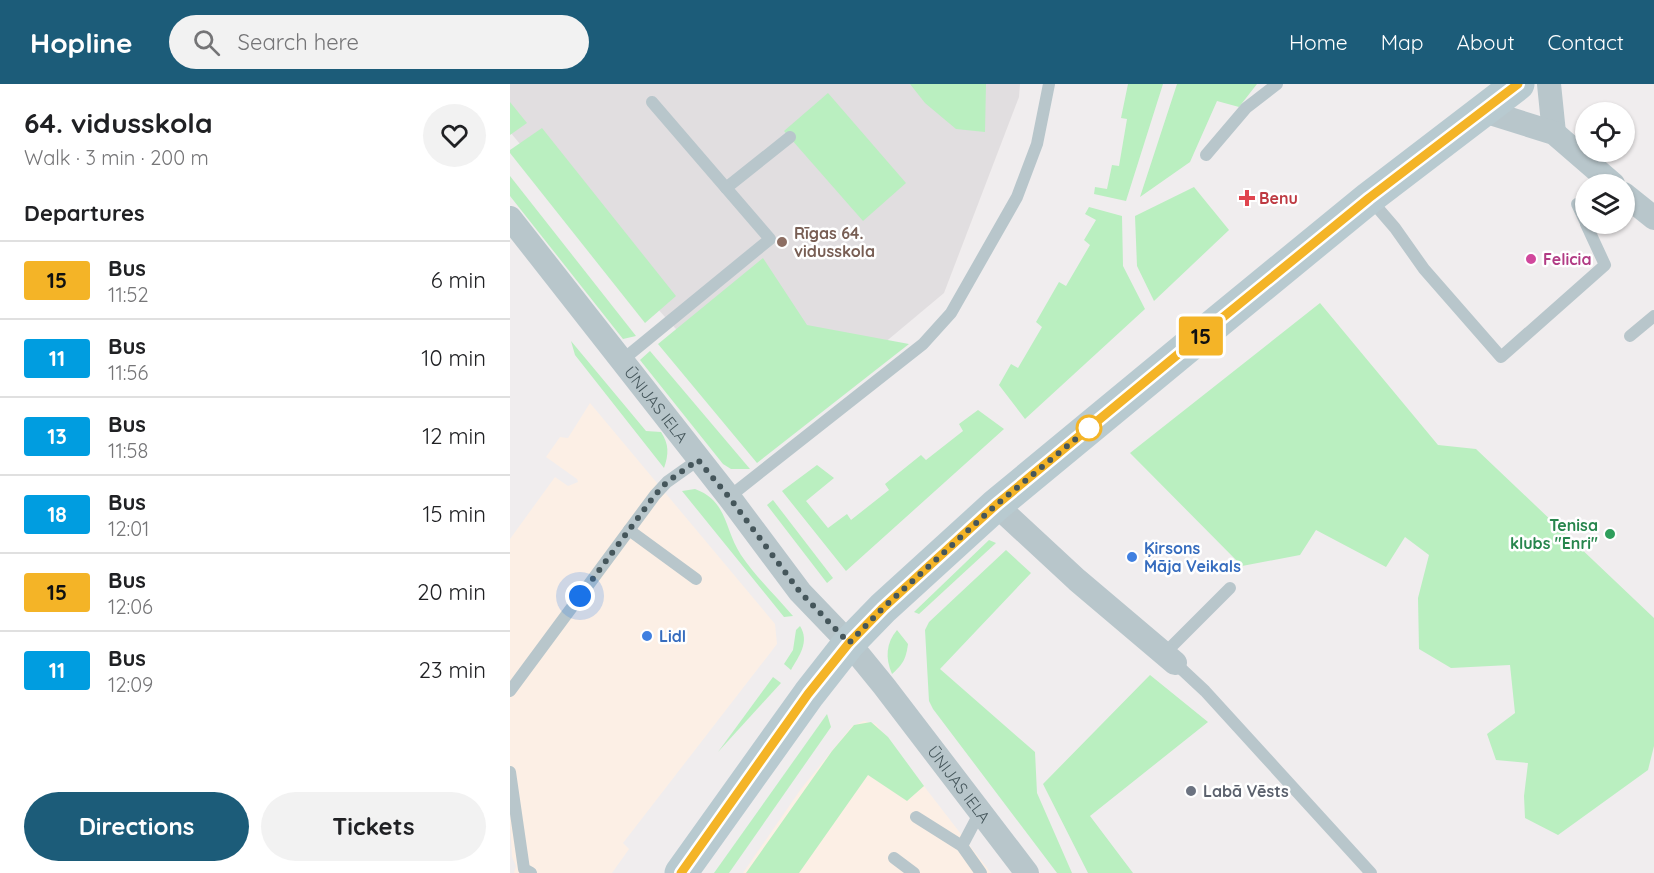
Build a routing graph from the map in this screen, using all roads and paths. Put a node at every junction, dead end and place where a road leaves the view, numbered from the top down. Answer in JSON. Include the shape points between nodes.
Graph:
{"nodes":[{"id":1,"x":1049,"y":84,"type":"edge"},
{"id":2,"x":1277,"y":84,"type":"edge"},
{"id":3,"x":1518,"y":84,"type":"edge"},
{"id":4,"x":1548,"y":84,"type":"edge"},
{"id":5,"x":652,"y":102,"type":"dead end"},
{"id":6,"x":1484,"y":111,"type":"junction"},
{"id":7,"x":1554,"y":134,"type":"junction"},
{"id":8,"x":790,"y":137,"type":"dead end"},
{"id":9,"x":1206,"y":154,"type":"dead end"},
{"id":10,"x":1601,"y":174,"type":"edge"},
{"id":11,"x":726,"y":188,"type":"junction"},
{"id":12,"x":1369,"y":198,"type":"junction"},
{"id":13,"x":1635,"y":203,"type":"edge"},
{"id":14,"x":510,"y":218,"type":"edge"},
{"id":15,"x":1654,"y":218,"type":"edge"},
{"id":16,"x":1591,"y":234,"type":"edge"},
{"id":17,"x":1654,"y":316,"type":"edge"},
{"id":18,"x":1630,"y":336,"type":"dead end"},
{"id":19,"x":620,"y":362,"type":"junction"},
{"id":20,"x":698,"y":460,"type":"junction"},
{"id":21,"x":729,"y":497,"type":"junction"},
{"id":22,"x":996,"y":505,"type":"junction"},
{"id":23,"x":629,"y":530,"type":"junction"},
{"id":24,"x":696,"y":579,"type":"dead end"},
{"id":25,"x":1230,"y":588,"type":"dead end"},
{"id":26,"x":849,"y":643,"type":"junction"},
{"id":27,"x":1170,"y":659,"type":"junction"},
{"id":28,"x":510,"y":691,"type":"edge"},
{"id":29,"x":510,"y":772,"type":"edge"},
{"id":30,"x":981,"y":810,"type":"junction"},
{"id":31,"x":916,"y":817,"type":"dead end"},
{"id":32,"x":962,"y":846,"type":"junction"},
{"id":33,"x":894,"y":858,"type":"dead end"},
{"id":34,"x":531,"y":873,"type":"edge"},
{"id":35,"x":681,"y":873,"type":"edge"},
{"id":36,"x":914,"y":873,"type":"edge"},
{"id":37,"x":981,"y":873,"type":"edge"},
{"id":38,"x":1027,"y":873,"type":"edge"},
{"id":39,"x":1371,"y":873,"type":"edge"}],
"edges":[{"from":1,"to":21,"type":"lane","via":[[1037,144],[1017,197],[951,314],[923,344]]},
{"from":2,"to":9,"type":"lane","via":[[1246,108]]},
{"from":3,"to":6,"type":"street"},
{"from":4,"to":7,"type":"street"},
{"from":5,"to":11,"type":"lane"},
{"from":6,"to":7,"type":"street"},
{"from":6,"to":12,"type":"street"},
{"from":7,"to":10,"type":"street"},
{"from":8,"to":11,"type":"lane"},
{"from":11,"to":19,"type":"lane","via":[[770,239]]},
{"from":12,"to":16,"type":"lane","via":[[1424,269],[1501,357],[1605,265]]},
{"from":12,"to":22,"type":"street"},
{"from":13,"to":15,"type":"street"},
{"from":14,"to":19,"type":"street","name":"ŪNIJAS IELA"},
{"from":17,"to":18,"type":"lane"},
{"from":19,"to":20,"type":"street","name":"ŪNIJAS IELA"},
{"from":20,"to":21,"type":"street","name":"ŪNIJAS IELA"},
{"from":20,"to":23,"type":"lane","via":[[667,482]]},
{"from":21,"to":26,"type":"street","name":"ŪNIJAS IELA","via":[[800,592]]},
{"from":22,"to":26,"type":"street"},
{"from":22,"to":27,"type":"street"},
{"from":23,"to":24,"type":"lane"},
{"from":23,"to":28,"type":"lane"},
{"from":25,"to":27,"type":"lane"},
{"from":26,"to":30,"type":"street","name":"ŪNIJAS IELA"},
{"from":26,"to":35,"type":"street","via":[[808,694]]},
{"from":27,"to":39,"type":"lane","via":[[1205,691]]},
{"from":29,"to":34,"type":"lane","via":[[524,869]]},
{"from":30,"to":32,"type":"lane"},
{"from":30,"to":38,"type":"street","name":"ŪNIJAS IELA"},
{"from":31,"to":32,"type":"lane"},
{"from":32,"to":37,"type":"lane"},
{"from":33,"to":36,"type":"lane"}]}
